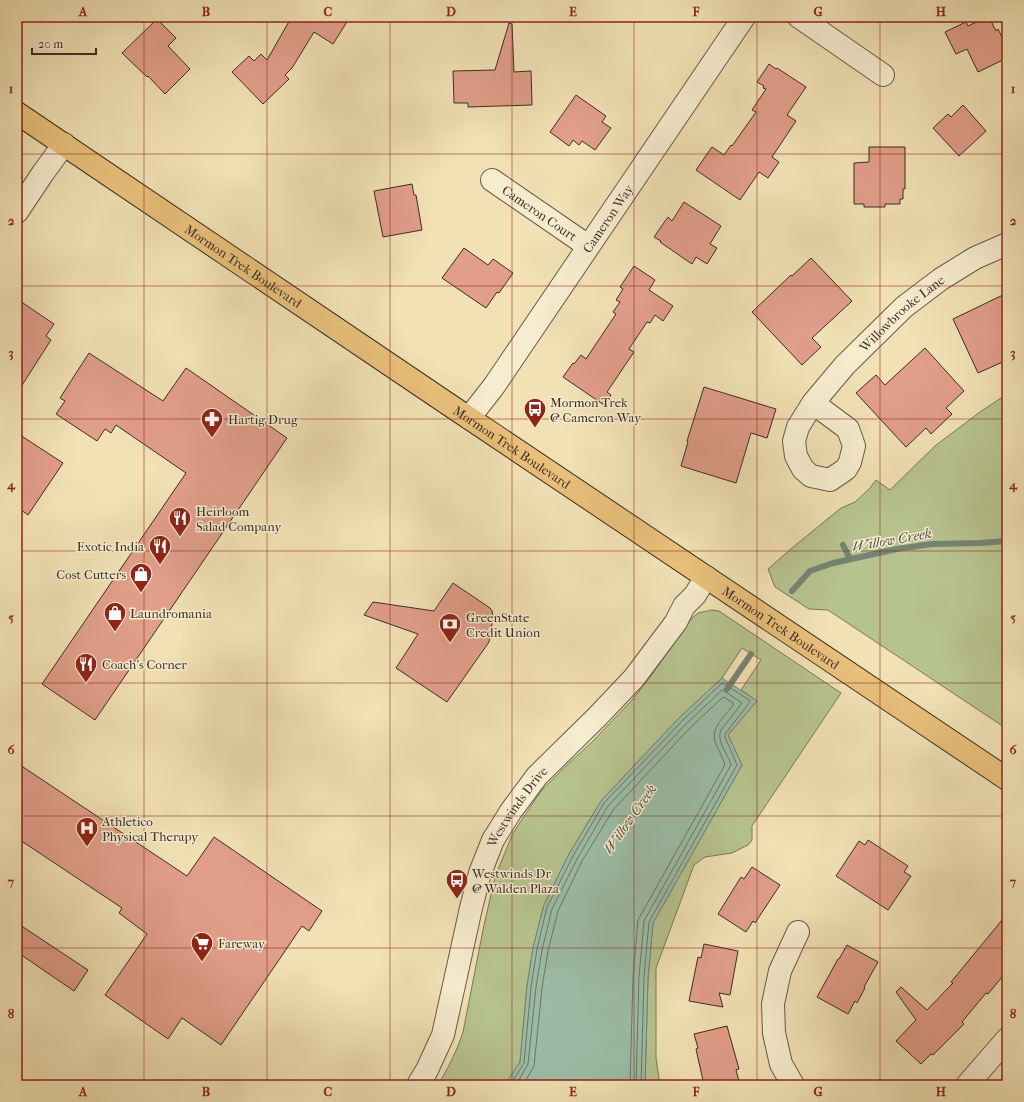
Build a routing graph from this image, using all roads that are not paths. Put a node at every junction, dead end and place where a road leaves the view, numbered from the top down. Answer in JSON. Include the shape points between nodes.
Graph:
{"nodes":[{"id":1,"x":744,"y":17,"type":"edge"},
{"id":2,"x":799,"y":17,"type":"edge"},
{"id":3,"x":884,"y":75,"type":"dead end"},
{"id":4,"x":17,"y":112,"type":"edge"},
{"id":5,"x":64,"y":144,"type":"junction"},
{"id":6,"x":492,"y":180,"type":"dead end"},
{"id":7,"x":17,"y":212,"type":"edge"},
{"id":8,"x":1007,"y":244,"type":"edge"},
{"id":9,"x":588,"y":246,"type":"junction"},
{"id":10,"x":814,"y":403,"type":"dead end"},
{"id":11,"x":469,"y":418,"type":"junction"},
{"id":12,"x":706,"y":577,"type":"junction"},
{"id":13,"x":1007,"y":779,"type":"edge"},
{"id":14,"x":798,"y":932,"type":"dead end"},
{"id":15,"x":1007,"y":1038,"type":"edge"},
{"id":16,"x":418,"y":1085,"type":"edge"},
{"id":17,"x":793,"y":1085,"type":"edge"},
{"id":18,"x":967,"y":1085,"type":"edge"}],
"edges":[{"from":1,"to":9,"type":"street","name":"Cameron Way"},
{"from":2,"to":3,"type":"street"},
{"from":4,"to":5,"type":"main road","name":"Mormon Trek Boulevard"},
{"from":5,"to":7,"type":"street"},
{"from":5,"to":11,"type":"main road","name":"Mormon Trek Boulevard"},
{"from":6,"to":9,"type":"street","name":"Cameron Court"},
{"from":8,"to":10,"type":"street","name":"Willowbrooke Lane","via":[[947,275],[904,307],[845,365]]},
{"from":9,"to":11,"type":"street","name":"Cameron Way","via":[[494,386]]},
{"from":11,"to":12,"type":"main road","name":"Mormon Trek Boulevard"},
{"from":12,"to":13,"type":"main road","name":"Mormon Trek Boulevard"},
{"from":12,"to":16,"type":"street","name":"Westwinds Drive","via":[[634,678],[537,776],[493,840],[470,908],[443,1035]]},
{"from":14,"to":17,"type":"street","via":[[780,971],[773,1004],[774,1033],[781,1064]]},
{"from":15,"to":18,"type":"street"}]}
